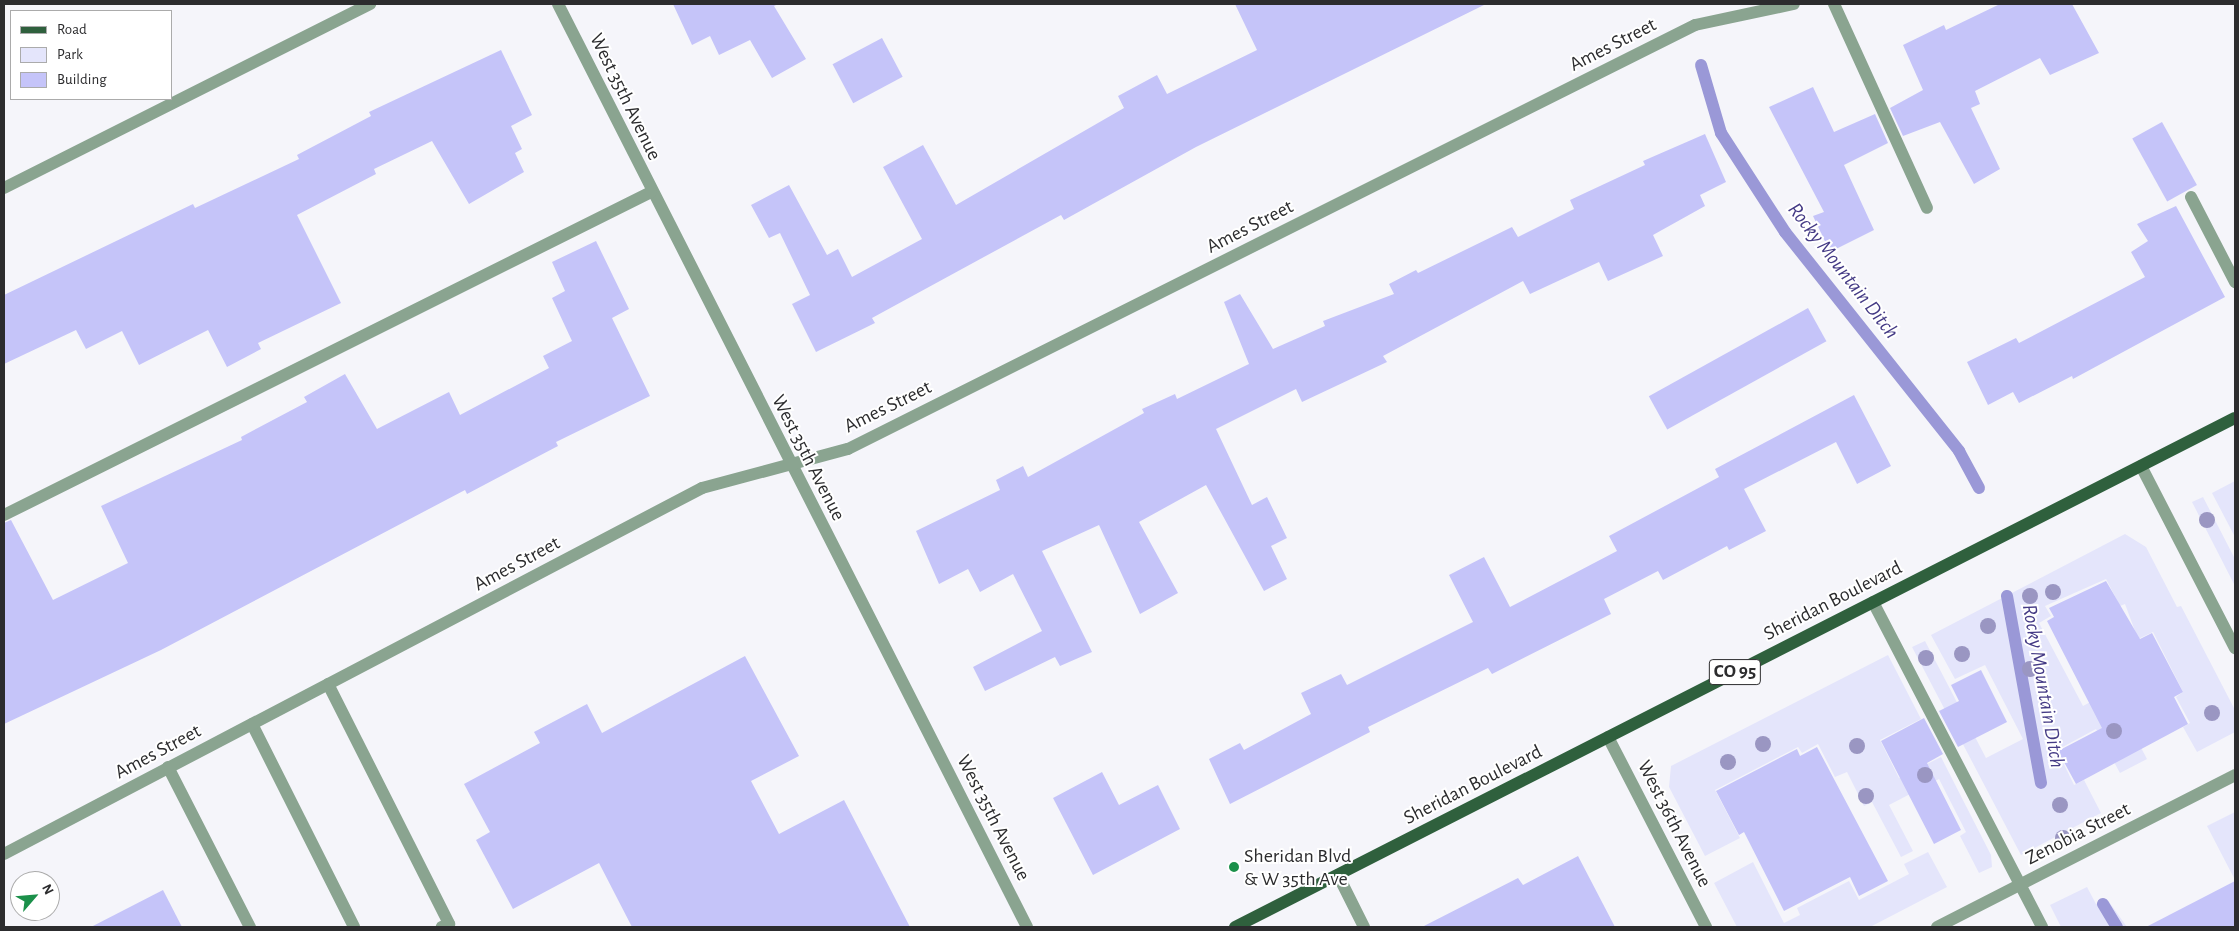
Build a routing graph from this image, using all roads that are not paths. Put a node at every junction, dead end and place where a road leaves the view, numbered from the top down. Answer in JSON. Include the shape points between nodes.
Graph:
{"nodes":[{"id":1,"x":370,"y":4,"type":"edge"},
{"id":2,"x":558,"y":4,"type":"edge"},
{"id":3,"x":1794,"y":4,"type":"edge"},
{"id":4,"x":1834,"y":4,"type":"edge"},
{"id":5,"x":4,"y":188,"type":"edge"},
{"id":6,"x":651,"y":192,"type":"junction"},
{"id":7,"x":2191,"y":197,"type":"dead end"},
{"id":8,"x":1927,"y":208,"type":"dead end"},
{"id":9,"x":2235,"y":282,"type":"edge"},
{"id":10,"x":2235,"y":418,"type":"edge"},
{"id":11,"x":789,"y":462,"type":"junction"},
{"id":12,"x":2141,"y":466,"type":"junction"},
{"id":13,"x":4,"y":515,"type":"edge"},
{"id":14,"x":1873,"y":602,"type":"junction"},
{"id":15,"x":2235,"y":648,"type":"edge"},
{"id":16,"x":328,"y":684,"type":"junction"},
{"id":17,"x":252,"y":724,"type":"junction"},
{"id":18,"x":1608,"y":737,"type":"junction"},
{"id":19,"x":168,"y":768,"type":"junction"},
{"id":20,"x":2235,"y":775,"type":"edge"},
{"id":21,"x":4,"y":854,"type":"edge"},
{"id":22,"x":1338,"y":875,"type":"junction"},
{"id":23,"x":2020,"y":885,"type":"junction"},
{"id":24,"x":250,"y":927,"type":"edge"},
{"id":25,"x":354,"y":927,"type":"edge"},
{"id":26,"x":442,"y":927,"type":"edge"},
{"id":27,"x":1028,"y":927,"type":"edge"},
{"id":28,"x":1235,"y":927,"type":"edge"},
{"id":29,"x":1364,"y":927,"type":"edge"},
{"id":30,"x":1706,"y":927,"type":"edge"},
{"id":31,"x":1937,"y":927,"type":"edge"},
{"id":32,"x":2042,"y":927,"type":"edge"}],
"edges":[{"from":1,"to":5,"type":"street"},
{"from":2,"to":6,"type":"street","name":"West 35th Avenue"},
{"from":3,"to":11,"type":"street","name":"Ames Street","via":[[1695,26],[848,449]]},
{"from":4,"to":8,"type":"street"},
{"from":6,"to":11,"type":"street","name":"West 35th Avenue"},
{"from":6,"to":13,"type":"street"},
{"from":7,"to":9,"type":"street"},
{"from":10,"to":12,"type":"main road","name":"Sheridan Boulevard","number":"CO 95"},
{"from":11,"to":16,"type":"street","name":"Ames Street","via":[[702,488]]},
{"from":11,"to":27,"type":"street","name":"West 35th Avenue"},
{"from":12,"to":14,"type":"main road","name":"Sheridan Boulevard","number":"CO 95"},
{"from":12,"to":15,"type":"street"},
{"from":14,"to":18,"type":"main road","name":"Sheridan Boulevard","number":"CO 95"},
{"from":14,"to":23,"type":"street"},
{"from":16,"to":17,"type":"street","name":"Ames Street"},
{"from":16,"to":26,"type":"street","via":[[449,924]]},
{"from":17,"to":19,"type":"street","name":"Ames Street"},
{"from":17,"to":25,"type":"street"},
{"from":18,"to":22,"type":"main road","name":"Sheridan Boulevard","number":"CO 95"},
{"from":18,"to":30,"type":"street","name":"West 36th Avenue"},
{"from":19,"to":21,"type":"street","name":"Ames Street"},
{"from":19,"to":24,"type":"street"},
{"from":20,"to":23,"type":"street","name":"Zenobia Street"},
{"from":22,"to":28,"type":"main road","name":"Sheridan Boulevard","number":"CO 95"},
{"from":22,"to":29,"type":"street"},
{"from":23,"to":31,"type":"street","name":"Zenobia Street"},
{"from":23,"to":32,"type":"street"}]}
